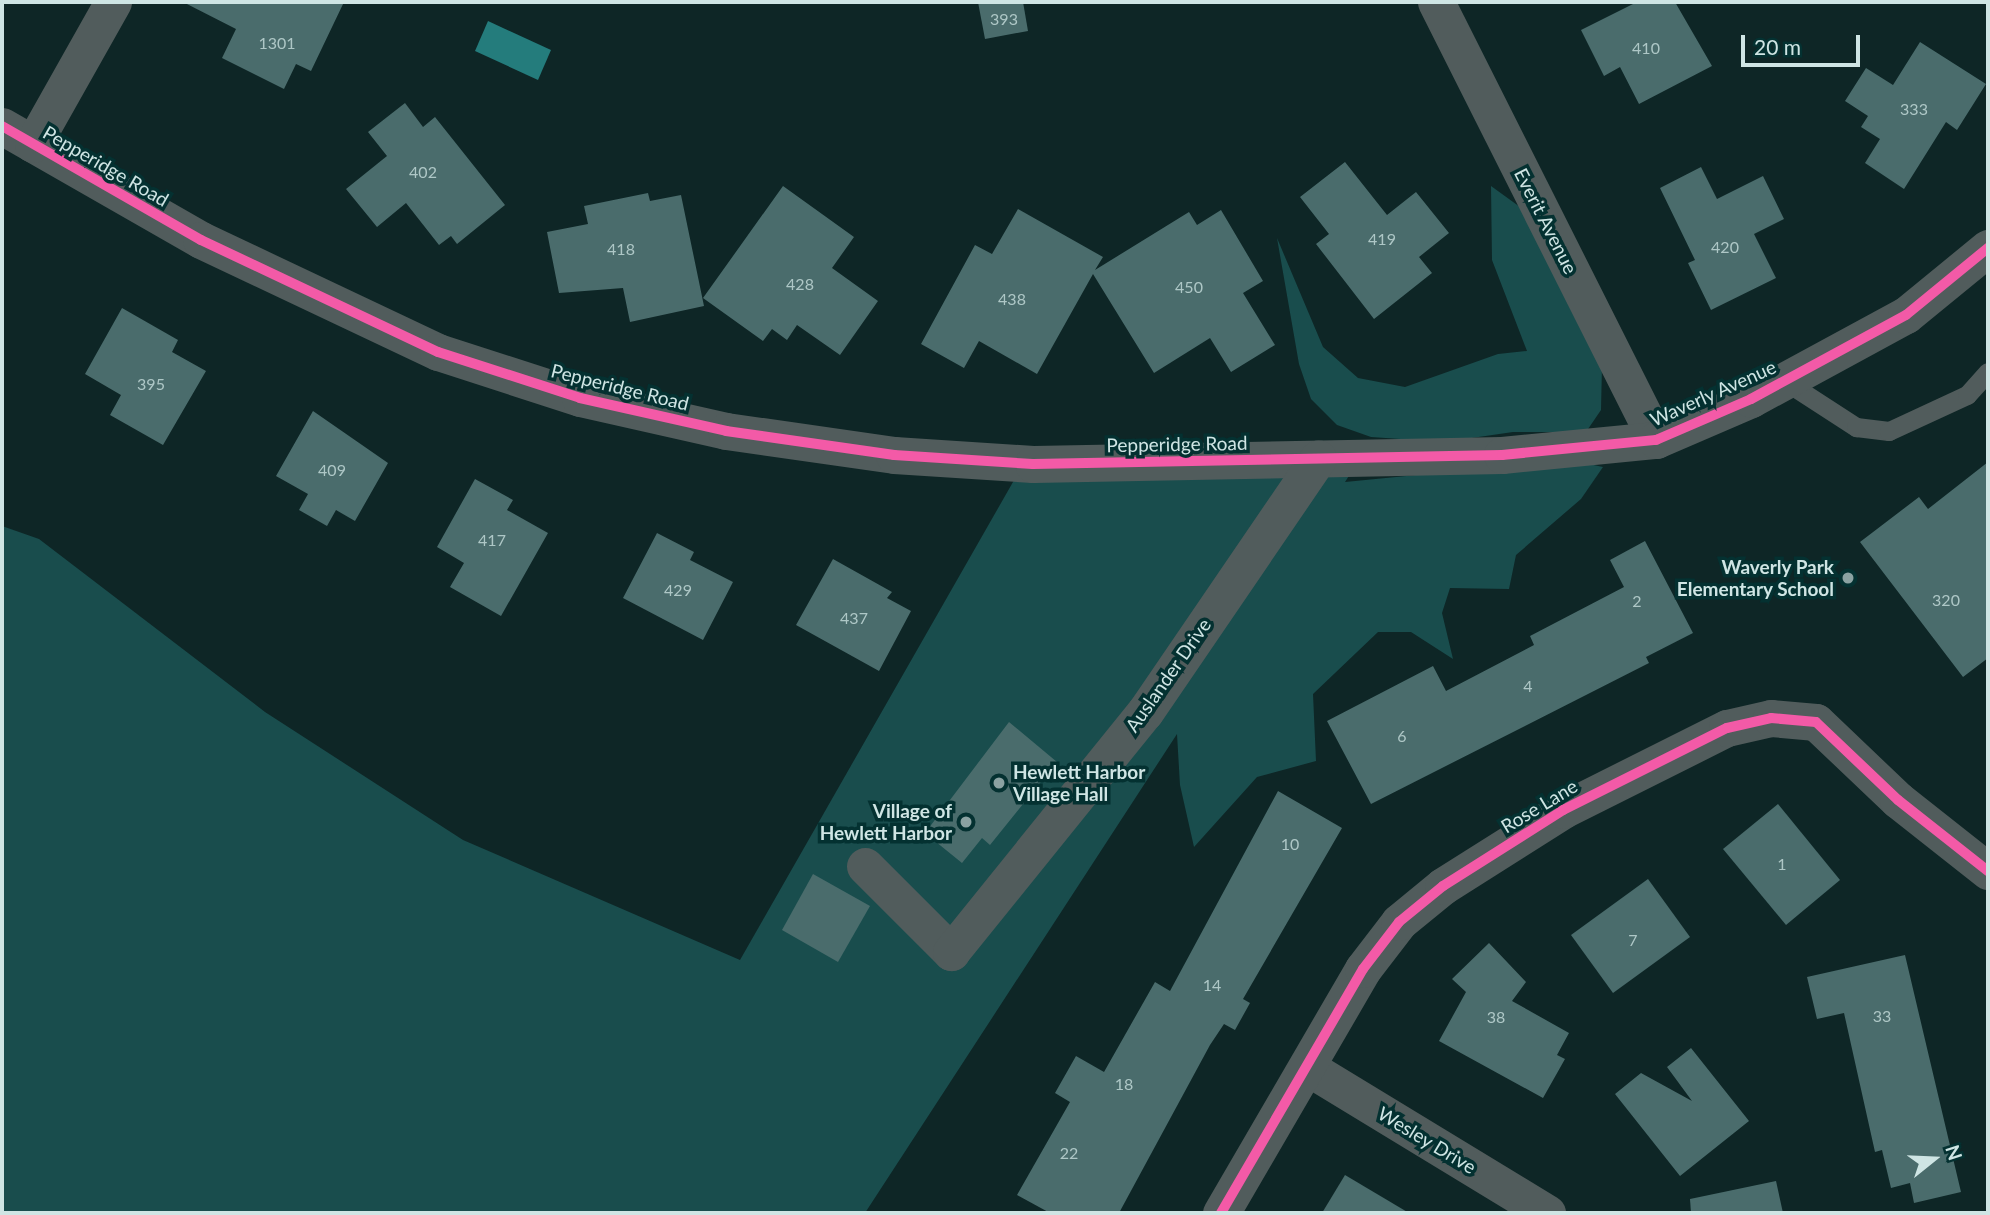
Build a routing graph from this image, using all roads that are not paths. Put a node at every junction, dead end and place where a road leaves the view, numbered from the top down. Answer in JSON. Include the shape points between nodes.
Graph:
{"nodes":[{"id":1,"x":113,"y":2,"type":"edge"},
{"id":2,"x":1436,"y":2,"type":"edge"},
{"id":3,"x":2,"y":126,"type":"edge"},
{"id":4,"x":33,"y":144,"type":"junction"},
{"id":5,"x":1988,"y":248,"type":"edge"},
{"id":6,"x":1988,"y":372,"type":"edge"},
{"id":7,"x":1785,"y":381,"type":"junction"},
{"id":8,"x":1656,"y":440,"type":"junction"},
{"id":9,"x":1303,"y":458,"type":"junction"},
{"id":10,"x":865,"y":866,"type":"dead end"},
{"id":11,"x":1988,"y":871,"type":"edge"},
{"id":12,"x":1307,"y":1067,"type":"junction"},
{"id":13,"x":1221,"y":1213,"type":"edge"},
{"id":14,"x":1547,"y":1213,"type":"edge"}],
"edges":[{"from":1,"to":4,"type":"street"},
{"from":2,"to":8,"type":"street","name":"Everit Avenue"},
{"from":3,"to":4,"type":"street","name":"Pepperidge Road"},
{"from":4,"to":9,"type":"street","name":"Pepperidge Road","via":[[298,291],[439,352],[580,398],[726,431],[894,456],[1033,464]]},
{"from":5,"to":7,"type":"street","name":"Waverly Avenue","via":[[1906,315]]},
{"from":6,"to":7,"type":"lane","via":[[1967,395],[1889,431],[1856,428]]},
{"from":7,"to":8,"type":"street","name":"Waverly Avenue"},
{"from":8,"to":9,"type":"street","name":"Waverly Avenue","via":[[1502,454]]},
{"from":9,"to":10,"type":"street","name":"Auslander Drive","via":[[1145,712],[951,952]]},
{"from":11,"to":12,"type":"street","name":"Rose Lane","via":[[1898,800],[1816,722],[1771,718],[1727,727],[1563,810],[1443,886],[1399,922],[1363,969]]},
{"from":12,"to":13,"type":"street","name":"Rose Lane"},
{"from":12,"to":14,"type":"street","name":"Wesley Drive"}]}
